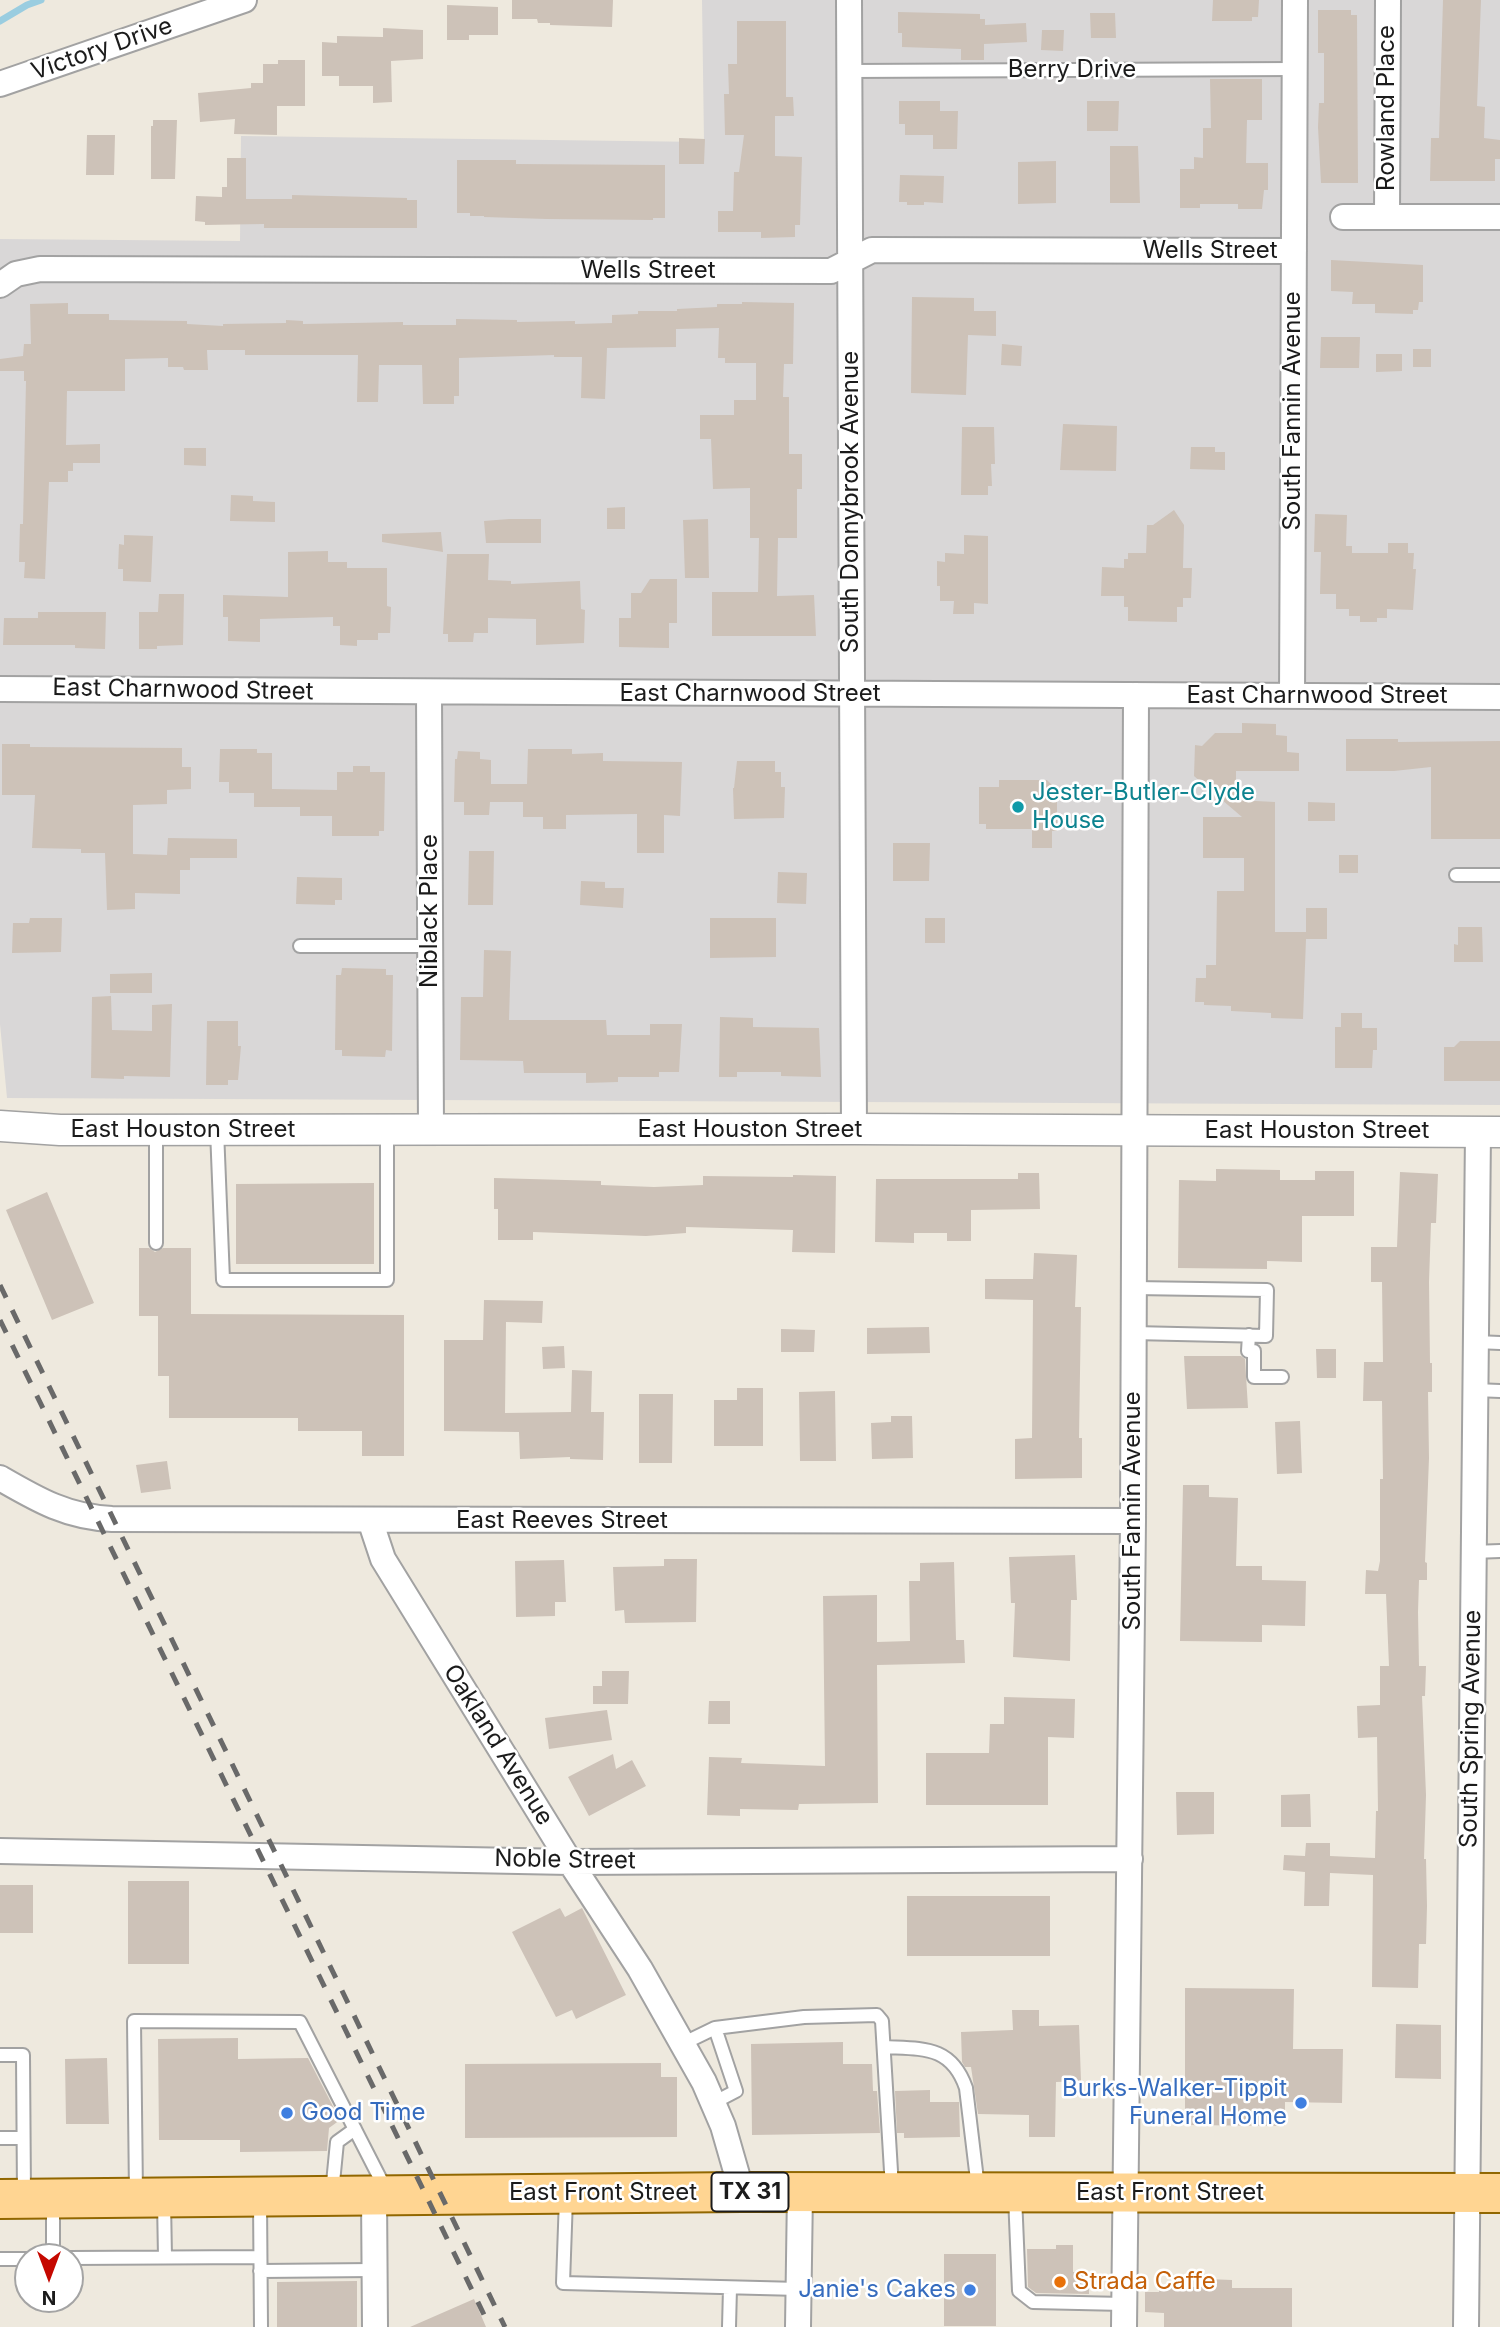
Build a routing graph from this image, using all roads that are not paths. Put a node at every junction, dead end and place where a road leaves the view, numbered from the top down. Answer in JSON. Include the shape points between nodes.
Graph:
{"nodes":[{"id":1,"x":244,"y":0,"type":"edge"},
{"id":2,"x":849,"y":0,"type":"edge"},
{"id":3,"x":1295,"y":0,"type":"edge"},
{"id":4,"x":1388,"y":0,"type":"edge"},
{"id":5,"x":1295,"y":69,"type":"junction"},
{"id":6,"x":849,"y":71,"type":"junction"},
{"id":7,"x":0,"y":84,"type":"edge"},
{"id":8,"x":1387,"y":216,"type":"junction"},
{"id":9,"x":1343,"y":217,"type":"dead end"},
{"id":10,"x":1500,"y":218,"type":"edge"},
{"id":11,"x":1294,"y":251,"type":"junction"},
{"id":12,"x":849,"y":261,"type":"junction"},
{"id":13,"x":0,"y":285,"type":"edge"},
{"id":14,"x":0,"y":689,"type":"edge"},
{"id":15,"x":429,"y":693,"type":"junction"},
{"id":16,"x":852,"y":694,"type":"junction"},
{"id":17,"x":1136,"y":695,"type":"junction"},
{"id":18,"x":1292,"y":695,"type":"junction"},
{"id":19,"x":1500,"y":697,"type":"edge"},
{"id":20,"x":1456,"y":874,"type":"dead end"},
{"id":21,"x":1500,"y":875,"type":"edge"},
{"id":22,"x":300,"y":946,"type":"dead end"},
{"id":23,"x":430,"y":946,"type":"junction"},
{"id":24,"x":0,"y":1126,"type":"edge"},
{"id":25,"x":854,"y":1129,"type":"junction"},
{"id":26,"x":156,"y":1130,"type":"junction"},
{"id":27,"x":217,"y":1130,"type":"junction"},
{"id":28,"x":387,"y":1130,"type":"junction"},
{"id":29,"x":431,"y":1130,"type":"junction"},
{"id":30,"x":1134,"y":1130,"type":"junction"},
{"id":31,"x":1489,"y":1132,"type":"edge"},
{"id":32,"x":156,"y":1243,"type":"dead end"},
{"id":33,"x":1134,"y":1287,"type":"junction"},
{"id":34,"x":1133,"y":1333,"type":"junction"},
{"id":35,"x":1249,"y":1335,"type":"junction"},
{"id":36,"x":1488,"y":1343,"type":"edge"},
{"id":37,"x":1282,"y":1377,"type":"dead end"},
{"id":38,"x":1475,"y":1390,"type":"junction"},
{"id":39,"x":1500,"y":1391,"type":"edge"},
{"id":40,"x":0,"y":1478,"type":"edge"},
{"id":41,"x":370,"y":1520,"type":"junction"},
{"id":42,"x":1133,"y":1521,"type":"junction"},
{"id":43,"x":1500,"y":1551,"type":"edge"},
{"id":44,"x":1473,"y":1552,"type":"junction"},
{"id":45,"x":0,"y":1851,"type":"edge"},
{"id":46,"x":1130,"y":1859,"type":"junction"},
{"id":47,"x":570,"y":1862,"type":"junction"},
{"id":48,"x":715,"y":2028,"type":"junction"},
{"id":49,"x":682,"y":2044,"type":"junction"},
{"id":50,"x":884,"y":2047,"type":"junction"},
{"id":51,"x":0,"y":2055,"type":"edge"},
{"id":52,"x":713,"y":2103,"type":"junction"},
{"id":53,"x":355,"y":2129,"type":"junction"},
{"id":54,"x":0,"y":2138,"type":"edge"},
{"id":55,"x":23,"y":2138,"type":"junction"},
{"id":56,"x":742,"y":2192,"type":"junction"},
{"id":57,"x":800,"y":2192,"type":"junction"},
{"id":58,"x":892,"y":2192,"type":"junction"},
{"id":59,"x":996,"y":2192,"type":"junction"},
{"id":60,"x":566,"y":2193,"type":"junction"},
{"id":61,"x":1125,"y":2193,"type":"junction"},
{"id":62,"x":1483,"y":2193,"type":"edge"},
{"id":63,"x":381,"y":2195,"type":"junction"},
{"id":64,"x":260,"y":2196,"type":"junction"},
{"id":65,"x":332,"y":2196,"type":"junction"},
{"id":66,"x":150,"y":2197,"type":"junction"},
{"id":67,"x":25,"y":2199,"type":"edge"},
{"id":68,"x":46,"y":2243,"type":"edge"},
{"id":69,"x":165,"y":2257,"type":"junction"},
{"id":70,"x":260,"y":2257,"type":"junction"},
{"id":71,"x":84,"y":2258,"type":"edge"},
{"id":72,"x":374,"y":2270,"type":"junction"},
{"id":73,"x":260,"y":2271,"type":"junction"},
{"id":74,"x":730,"y":2288,"type":"junction"},
{"id":75,"x":799,"y":2289,"type":"junction"},
{"id":76,"x":1124,"y":2316,"type":"edge"},
{"id":77,"x":261,"y":2327,"type":"edge"},
{"id":78,"x":375,"y":2327,"type":"edge"},
{"id":79,"x":729,"y":2327,"type":"edge"},
{"id":80,"x":798,"y":2327,"type":"edge"},
{"id":81,"x":1466,"y":2327,"type":"edge"}],
"edges":[{"from":1,"to":7,"type":"street","name":"Victory Drive"},
{"from":2,"to":6,"type":"street","name":"South Donnybrook Avenue"},
{"from":3,"to":5,"type":"street","name":"South Fannin Avenue"},
{"from":4,"to":8,"type":"street","name":"Rowland Place"},
{"from":5,"to":6,"type":"lane","name":"Berry Drive"},
{"from":5,"to":11,"type":"street","name":"South Fannin Avenue"},
{"from":6,"to":12,"type":"street","name":"South Donnybrook Avenue"},
{"from":8,"to":9,"type":"street","name":"Rowland Place"},
{"from":8,"to":10,"type":"street","name":"Rowland Place"},
{"from":11,"to":12,"type":"street","name":"Wells Street","via":[[872,250]]},
{"from":11,"to":18,"type":"street","name":"South Fannin Avenue"},
{"from":12,"to":13,"type":"street","name":"Wells Street","via":[[831,271],[40,269],[16,274]]},
{"from":12,"to":16,"type":"street","name":"South Donnybrook Avenue"},
{"from":14,"to":15,"type":"street","name":"East Charnwood Street"},
{"from":15,"to":16,"type":"street","name":"East Charnwood Street"},
{"from":15,"to":23,"type":"street","name":"Niblack Place"},
{"from":16,"to":17,"type":"street","name":"East Charnwood Street"},
{"from":16,"to":25,"type":"street","name":"South Donnybrook Avenue"},
{"from":17,"to":18,"type":"street","name":"East Charnwood Street"},
{"from":17,"to":30,"type":"street","name":"South Fannin Avenue"},
{"from":18,"to":19,"type":"street","name":"East Charnwood Street"},
{"from":20,"to":21,"type":"lane"},
{"from":22,"to":23,"type":"lane"},
{"from":23,"to":29,"type":"street","name":"Niblack Place"},
{"from":24,"to":26,"type":"street","name":"East Houston Street"},
{"from":25,"to":29,"type":"street","name":"East Houston Street"},
{"from":25,"to":30,"type":"street","name":"East Houston Street"},
{"from":26,"to":27,"type":"street","name":"East Houston Street"},
{"from":26,"to":32,"type":"lane"},
{"from":27,"to":28,"type":"street","name":"East Houston Street"},
{"from":27,"to":28,"type":"lane","via":[[223,1280],[387,1280]]},
{"from":28,"to":29,"type":"street","name":"East Houston Street"},
{"from":30,"to":31,"type":"street","name":"East Houston Street"},
{"from":30,"to":33,"type":"street","name":"South Fannin Avenue"},
{"from":31,"to":36,"type":"street","name":"South Spring Avenue"},
{"from":33,"to":34,"type":"street","name":"South Fannin Avenue"},
{"from":33,"to":35,"type":"lane","via":[[1267,1290],[1266,1335]]},
{"from":34,"to":35,"type":"lane"},
{"from":34,"to":42,"type":"street","name":"South Fannin Avenue"},
{"from":35,"to":37,"type":"lane","via":[[1254,1377]]},
{"from":36,"to":38,"type":"street","name":"South Spring Avenue"},
{"from":38,"to":39,"type":"lane"},
{"from":38,"to":44,"type":"street","name":"South Spring Avenue"},
{"from":40,"to":41,"type":"street","name":"East Reeves Street","via":[[55,1508],[96,1519]]},
{"from":41,"to":42,"type":"street","name":"East Reeves Street"},
{"from":41,"to":47,"type":"street","name":"Oakland Avenue","via":[[383,1559]]},
{"from":42,"to":46,"type":"street","name":"South Fannin Avenue"},
{"from":43,"to":44,"type":"lane"},
{"from":44,"to":62,"type":"street","name":"South Spring Avenue"},
{"from":45,"to":47,"type":"street","name":"Noble Street"},
{"from":46,"to":47,"type":"street","name":"Noble Street"},
{"from":46,"to":61,"type":"street","name":"South Fannin Avenue"},
{"from":47,"to":49,"type":"street","name":"Oakland Avenue","via":[[640,1969]]},
{"from":48,"to":49,"type":"lane"},
{"from":48,"to":50,"type":"lane","via":[[804,2017],[877,2015],[882,2021]]},
{"from":48,"to":52,"type":"lane","via":[[736,2091]]},
{"from":49,"to":52,"type":"street","name":"Oakland Avenue"},
{"from":50,"to":58,"type":"lane"},
{"from":50,"to":59,"type":"lane","via":[[931,2049],[962,2075]]},
{"from":51,"to":55,"type":"lane","via":[[23,2055]]},
{"from":52,"to":56,"type":"street","name":"Oakland Avenue"},
{"from":53,"to":63,"type":"lane"},
{"from":53,"to":65,"type":"lane","via":[[337,2142]]},
{"from":53,"to":66,"type":"lane","via":[[300,2022],[134,2021]]},
{"from":54,"to":55,"type":"lane"},
{"from":55,"to":67,"type":"lane"},
{"from":56,"to":57,"type":"main road","name":"East Front Street","number":"TX 31"},
{"from":56,"to":60,"type":"main road","name":"East Front Street","number":"TX 31"},
{"from":57,"to":58,"type":"main road","name":"East Front Street","number":"TX 31"},
{"from":57,"to":75,"type":"street"},
{"from":58,"to":59,"type":"main road","name":"East Front Street","number":"TX 31"},
{"from":59,"to":61,"type":"main road","name":"East Front Street","number":"TX 31"},
{"from":59,"to":76,"type":"lane","via":[[1019,2291],[1033,2302]]},
{"from":60,"to":63,"type":"main road","name":"East Front Street","number":"TX 31"},
{"from":60,"to":74,"type":"lane","via":[[564,2283]]},
{"from":61,"to":62,"type":"main road","name":"East Front Street","number":"TX 31"},
{"from":61,"to":76,"type":"street","name":"South Fannin Avenue"},
{"from":62,"to":81,"type":"street","name":"South Spring Avenue"},
{"from":63,"to":65,"type":"main road","name":"East Front Street","number":"TX 31"},
{"from":63,"to":72,"type":"street"},
{"from":64,"to":65,"type":"main road","name":"East Front Street","number":"TX 31"},
{"from":64,"to":66,"type":"main road","name":"East Front Street","number":"TX 31"},
{"from":64,"to":70,"type":"lane"},
{"from":66,"to":67,"type":"main road","name":"East Front Street","number":"TX 31"},
{"from":66,"to":69,"type":"lane"},
{"from":67,"to":68,"type":"lane"},
{"from":69,"to":70,"type":"lane"},
{"from":69,"to":71,"type":"lane"},
{"from":70,"to":73,"type":"lane"},
{"from":72,"to":73,"type":"lane"},
{"from":72,"to":78,"type":"street"},
{"from":73,"to":77,"type":"lane"},
{"from":74,"to":75,"type":"lane"},
{"from":74,"to":79,"type":"lane"},
{"from":75,"to":80,"type":"street"}]}
